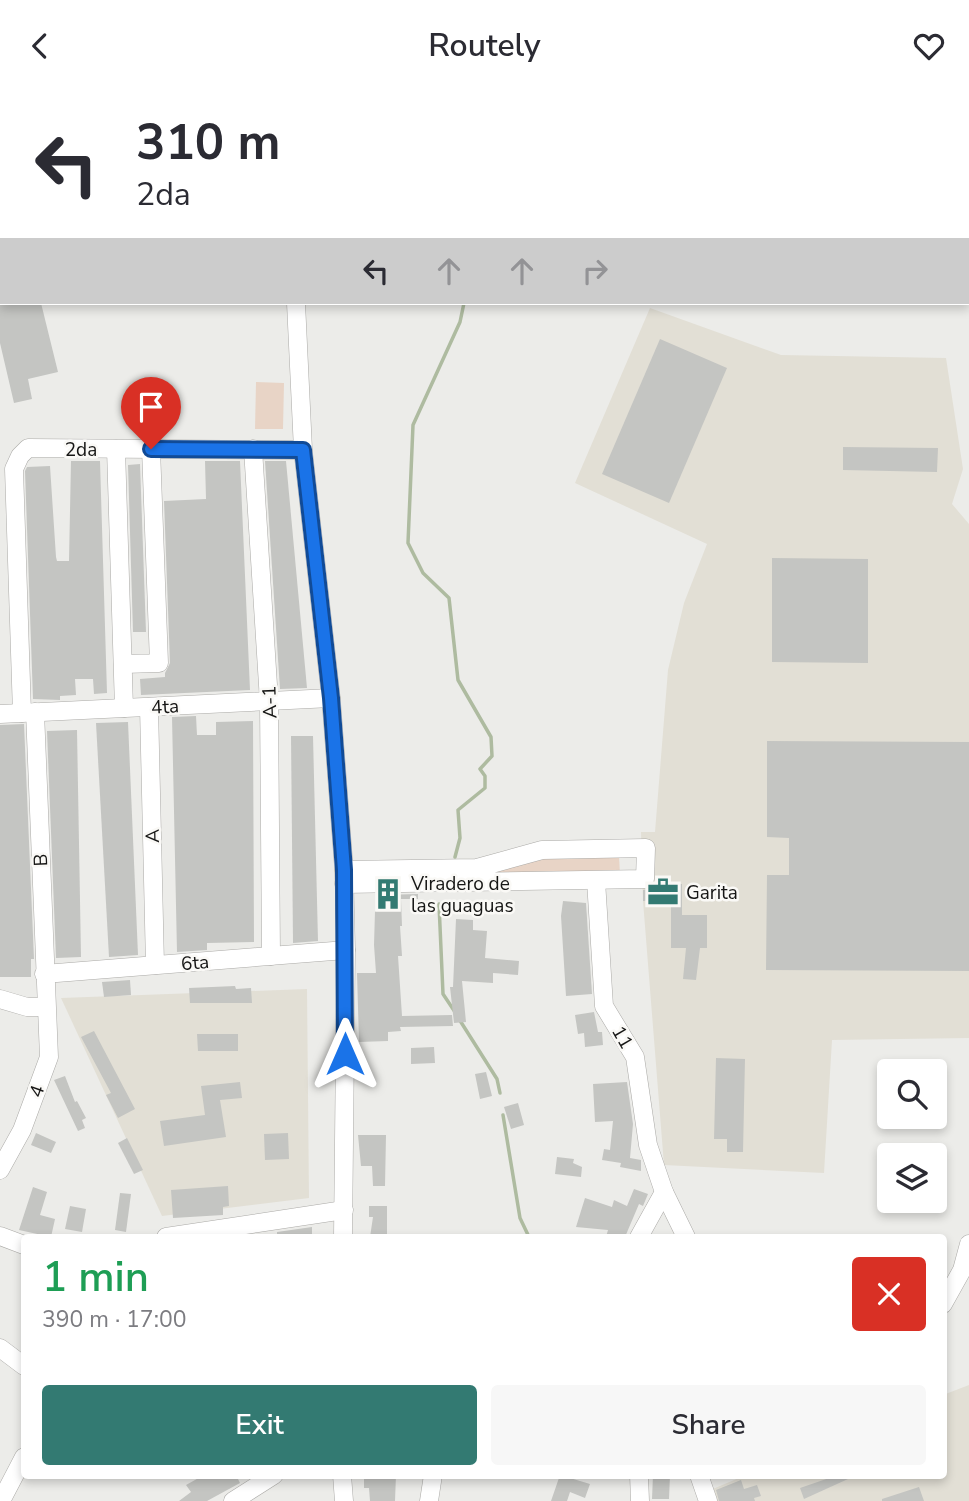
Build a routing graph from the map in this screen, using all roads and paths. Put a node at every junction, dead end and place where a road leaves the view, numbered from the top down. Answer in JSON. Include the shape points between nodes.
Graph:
{"nodes":[{"id":1,"x":296,"y":305,"type":"edge"},
{"id":2,"x":28,"y":449,"type":"joint"},
{"id":3,"x":116,"y":449,"type":"junction"},
{"id":4,"x":151,"y":449,"type":"junction"},
{"id":5,"x":253,"y":449,"type":"junction"},
{"id":6,"x":303,"y":450,"type":"junction"},
{"id":7,"x":8,"y":523,"type":"edge"},
{"id":8,"x":123,"y":664,"type":"junction"},
{"id":9,"x":331,"y":698,"type":"junction"},
{"id":10,"x":269,"y":701,"type":"junction"},
{"id":11,"x":149,"y":707,"type":"junction"},
{"id":12,"x":124,"y":708,"type":"junction"},
{"id":13,"x":28,"y":713,"type":"junction"},
{"id":14,"x":0,"y":714,"type":"edge"},
{"id":15,"x":344,"y":877,"type":"junction"},
{"id":16,"x":596,"y":881,"type":"junction"},
{"id":17,"x":346,"y":950,"type":"junction"},
{"id":18,"x":271,"y":956,"type":"junction"},
{"id":19,"x":155,"y":965,"type":"junction"},
{"id":20,"x":44,"y":974,"type":"junction"},
{"id":21,"x":0,"y":999,"type":"edge"},
{"id":22,"x":45,"y":1007,"type":"junction"},
{"id":23,"x":0,"y":1170,"type":"edge"},
{"id":24,"x":664,"y":1192,"type":"junction"},
{"id":25,"x":344,"y":1210,"type":"junction"},
{"id":26,"x":186,"y":1234,"type":"edge"},
{"id":27,"x":343,"y":1234,"type":"edge"},
{"id":28,"x":641,"y":1234,"type":"edge"},
{"id":29,"x":685,"y":1234,"type":"edge"},
{"id":30,"x":0,"y":1236,"type":"edge"},
{"id":31,"x":21,"y":1244,"type":"edge"},
{"id":32,"x":969,"y":1244,"type":"edge"},
{"id":33,"x":966,"y":1276,"type":"edge"},
{"id":34,"x":947,"y":1299,"type":"edge"},
{"id":35,"x":0,"y":1348,"type":"edge"},
{"id":36,"x":21,"y":1365,"type":"edge"},
{"id":37,"x":21,"y":1463,"type":"edge"},
{"id":38,"x":268,"y":1479,"type":"edge"},
{"id":39,"x":342,"y":1479,"type":"edge"},
{"id":40,"x":432,"y":1479,"type":"edge"},
{"id":41,"x":639,"y":1479,"type":"edge"},
{"id":42,"x":700,"y":1479,"type":"edge"},
{"id":43,"x":1,"y":1501,"type":"edge"},
{"id":44,"x":233,"y":1501,"type":"edge"},
{"id":45,"x":344,"y":1501,"type":"edge"},
{"id":46,"x":429,"y":1501,"type":"edge"},
{"id":47,"x":640,"y":1501,"type":"edge"},
{"id":48,"x":708,"y":1501,"type":"edge"}],
"edges":[{"from":1,"to":6,"type":"street"},
{"from":2,"to":3,"type":"street","name":"2da"},
{"from":2,"to":7,"type":"street","name":"B","via":[[14,469]]},
{"from":3,"to":4,"type":"street","name":"2da"},
{"from":3,"to":8,"type":"street"},
{"from":4,"to":5,"type":"street","name":"2da"},
{"from":4,"to":8,"type":"street","via":[[159,663]]},
{"from":5,"to":6,"type":"street","name":"2da"},
{"from":5,"to":10,"type":"street","name":"A-1"},
{"from":6,"to":9,"type":"street"},
{"from":7,"to":13,"type":"street","name":"B"},
{"from":8,"to":12,"type":"street"},
{"from":9,"to":10,"type":"street","name":"4ta"},
{"from":9,"to":15,"type":"street"},
{"from":10,"to":11,"type":"street","name":"4ta"},
{"from":10,"to":18,"type":"street","name":"A-1"},
{"from":11,"to":12,"type":"street","name":"4ta"},
{"from":11,"to":19,"type":"street","name":"A"},
{"from":12,"to":13,"type":"street","name":"4ta"},
{"from":13,"to":14,"type":"street","name":"4ta"},
{"from":13,"to":20,"type":"street","name":"B"},
{"from":15,"to":16,"type":"street"},
{"from":15,"to":16,"type":"street","via":[[477,868],[542,850],[646,848],[645,879]]},
{"from":15,"to":17,"type":"street"},
{"from":16,"to":24,"type":"street","name":"11","via":[[604,1006],[635,1057],[648,1145]]},
{"from":17,"to":18,"type":"street","name":"6ta"},
{"from":17,"to":25,"type":"street"},
{"from":18,"to":19,"type":"street","name":"6ta"},
{"from":19,"to":20,"type":"street","name":"6ta"},
{"from":20,"to":22,"type":"street","name":"B"},
{"from":21,"to":22,"type":"street"},
{"from":22,"to":23,"type":"street","name":"4","via":[[48,1057],[22,1130]]},
{"from":24,"to":28,"type":"street"},
{"from":24,"to":29,"type":"street","name":"11"},
{"from":25,"to":26,"type":"street"},
{"from":25,"to":27,"type":"street"},
{"from":30,"to":31,"type":"street"},
{"from":32,"to":33,"type":"street"},
{"from":33,"to":34,"type":"street"},
{"from":35,"to":36,"type":"street"},
{"from":37,"to":43,"type":"street"},
{"from":38,"to":44,"type":"street"},
{"from":39,"to":45,"type":"street"},
{"from":40,"to":46,"type":"street"},
{"from":41,"to":47,"type":"street"},
{"from":42,"to":48,"type":"street"}]}
